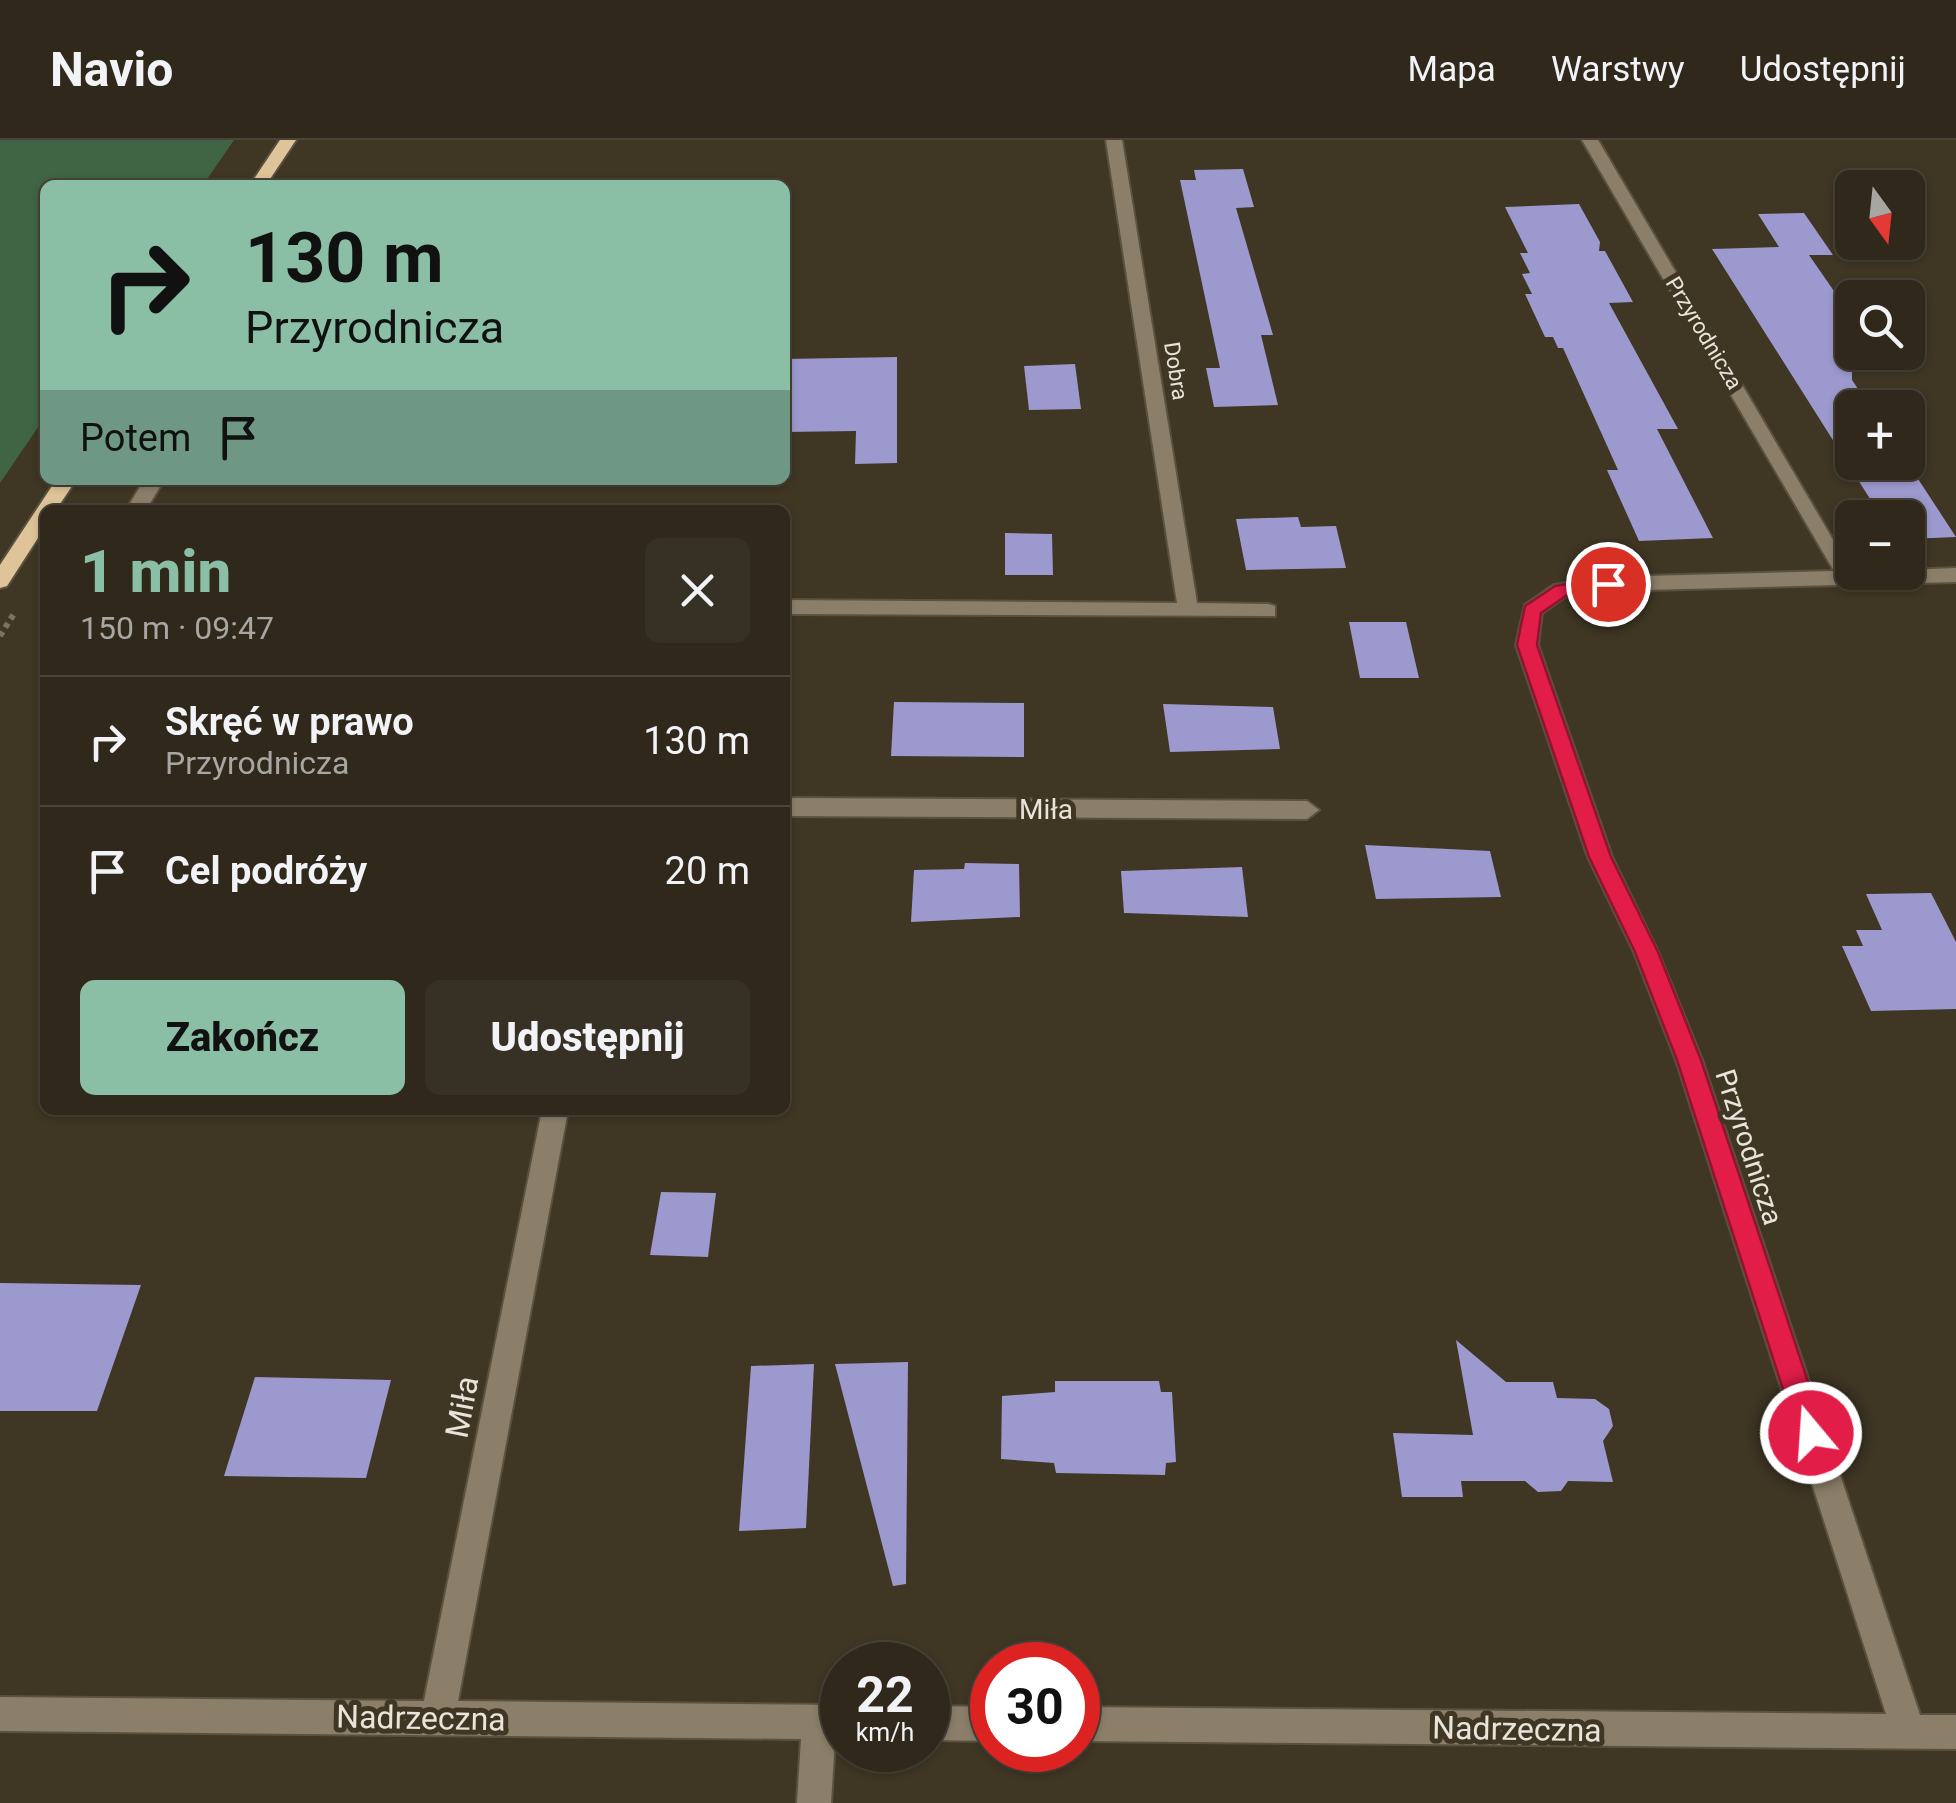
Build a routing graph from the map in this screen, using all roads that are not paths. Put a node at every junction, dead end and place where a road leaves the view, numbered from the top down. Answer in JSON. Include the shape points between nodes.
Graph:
{"nodes":[{"id":1,"x":288,"y":140,"type":"edge"},
{"id":2,"x":1114,"y":140,"type":"edge"},
{"id":3,"x":1590,"y":140,"type":"edge"},
{"id":4,"x":261,"y":180,"type":"edge"},
{"id":5,"x":40,"y":520,"type":"edge"},
{"id":6,"x":1835,"y":556,"type":"edge"},
{"id":7,"x":1956,"y":575,"type":"edge"},
{"id":8,"x":1925,"y":576,"type":"edge"},
{"id":9,"x":1835,"y":578,"type":"edge"},
{"id":10,"x":0,"y":581,"type":"edge"},
{"id":11,"x":790,"y":607,"type":"edge"},
{"id":12,"x":1188,"y":610,"type":"junction"},
{"id":13,"x":1268,"y":611,"type":"dead end"},
{"id":14,"x":790,"y":807,"type":"edge"},
{"id":15,"x":1307,"y":810,"type":"dead end"},
{"id":16,"x":555,"y":1115,"type":"edge"},
{"id":17,"x":0,"y":1714,"type":"edge"},
{"id":18,"x":438,"y":1718,"type":"junction"},
{"id":19,"x":820,"y":1722,"type":"edge"},
{"id":20,"x":1100,"y":1724,"type":"edge"},
{"id":21,"x":1909,"y":1732,"type":"junction"},
{"id":22,"x":1956,"y":1732,"type":"edge"},
{"id":23,"x":821,"y":1772,"type":"edge"},
{"id":24,"x":814,"y":1803,"type":"edge"}],
"edges":[{"from":1,"to":4,"type":"main road"},
{"from":2,"to":12,"type":"street","name":"Dobra"},
{"from":3,"to":6,"type":"street","name":"Przyrodnicza"},
{"from":5,"to":10,"type":"main road"},
{"from":7,"to":8,"type":"street","name":"Przyrodnicza"},
{"from":9,"to":21,"type":"street","name":"Przyrodnicza","via":[[1561,590],[1532,610],[1527,645],[1600,857],[1689,1060]]},
{"from":11,"to":12,"type":"street"},
{"from":12,"to":13,"type":"street"},
{"from":14,"to":15,"type":"street","name":"Miła"},
{"from":16,"to":18,"type":"street","name":"Miła"},
{"from":17,"to":18,"type":"street","name":"Nadrzeczna"},
{"from":18,"to":19,"type":"street","name":"Nadrzeczna"},
{"from":20,"to":21,"type":"street","name":"Nadrzeczna"},
{"from":21,"to":22,"type":"street","name":"Nadrzeczna"},
{"from":23,"to":24,"type":"street"}]}
